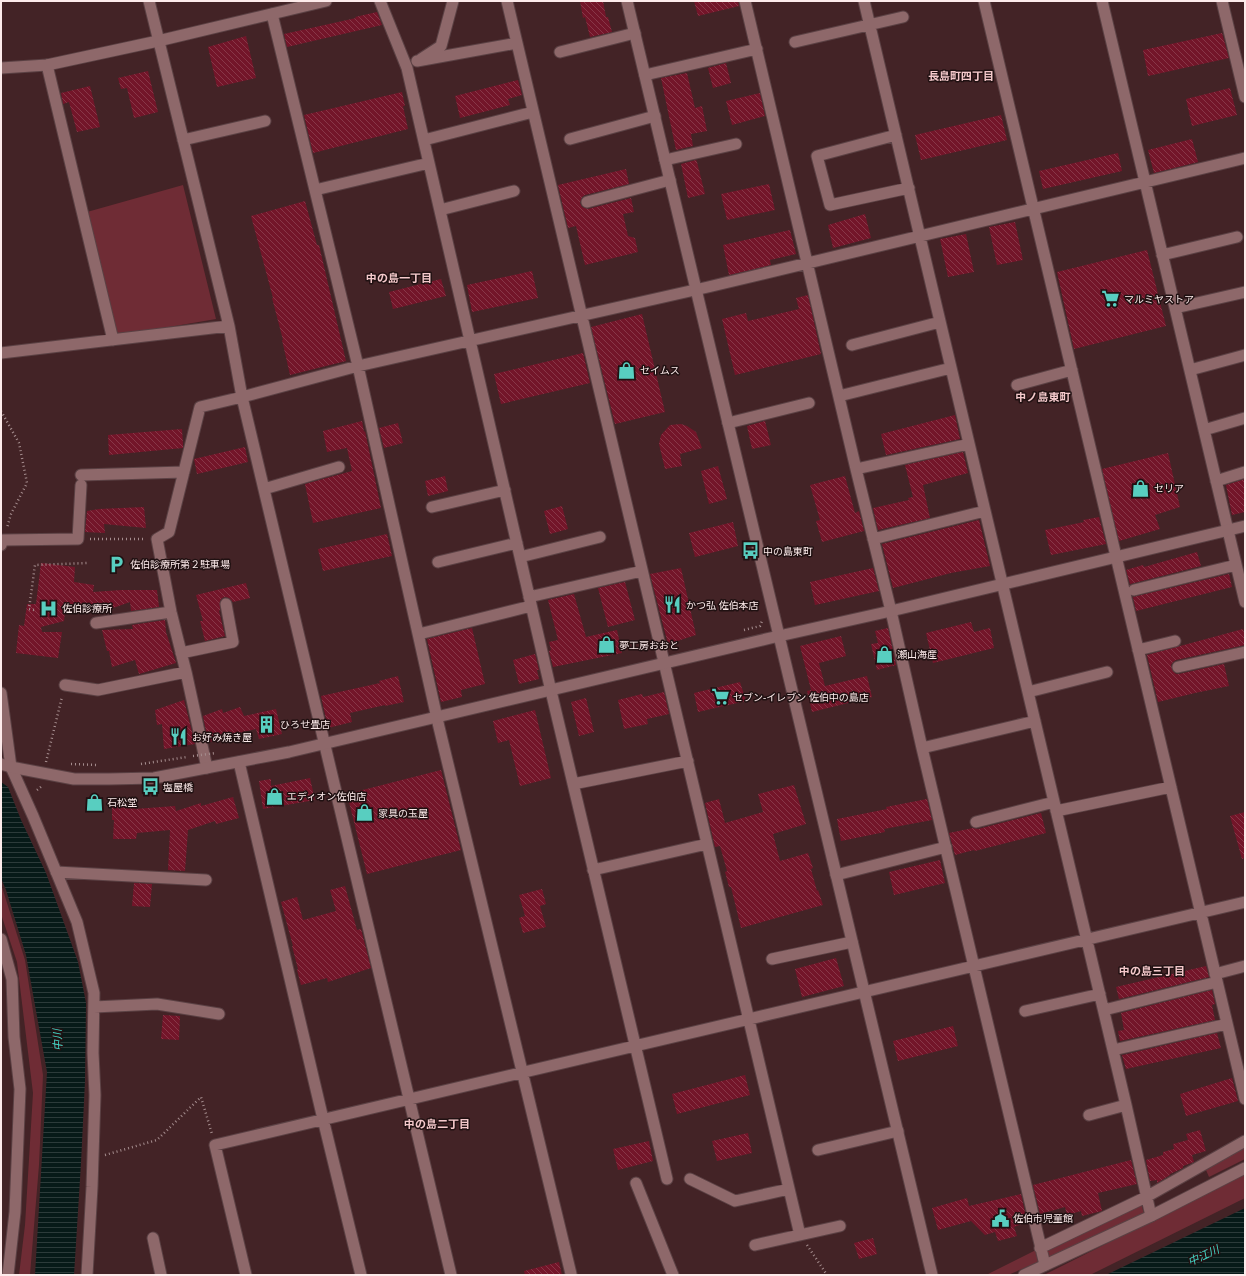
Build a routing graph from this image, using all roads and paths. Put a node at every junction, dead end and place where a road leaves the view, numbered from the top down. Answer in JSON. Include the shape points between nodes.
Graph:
{"nodes":[{"id":1,"x":149,"y":1,"type":"edge"},
{"id":2,"x":326,"y":1,"type":"edge"},
{"id":3,"x":380,"y":1,"type":"edge"},
{"id":4,"x":453,"y":1,"type":"edge"},
{"id":5,"x":506,"y":1,"type":"edge"},
{"id":6,"x":627,"y":1,"type":"edge"},
{"id":7,"x":745,"y":1,"type":"edge"},
{"id":8,"x":864,"y":1,"type":"edge"},
{"id":9,"x":984,"y":1,"type":"edge"},
{"id":10,"x":1102,"y":1,"type":"edge"},
{"id":11,"x":1222,"y":1,"type":"edge"},
{"id":12,"x":272,"y":14,"type":"junction"},
{"id":13,"x":903,"y":17,"type":"dead end"},
{"id":14,"x":870,"y":25,"type":"junction"},
{"id":15,"x":635,"y":33,"type":"junction"},
{"id":16,"x":158,"y":41,"type":"junction"},
{"id":17,"x":795,"y":42,"type":"dead end"},
{"id":18,"x":517,"y":43,"type":"junction"},
{"id":19,"x":757,"y":50,"type":"junction"},
{"id":20,"x":560,"y":52,"type":"dead end"},
{"id":21,"x":417,"y":62,"type":"junction"},
{"id":22,"x":47,"y":65,"type":"junction"},
{"id":23,"x":1,"y":68,"type":"edge"},
{"id":24,"x":407,"y":68,"type":"junction"},
{"id":25,"x":645,"y":75,"type":"junction"},
{"id":26,"x":1245,"y":97,"type":"edge"},
{"id":27,"x":533,"y":112,"type":"junction"},
{"id":28,"x":655,"y":116,"type":"junction"},
{"id":29,"x":265,"y":121,"type":"dead end"},
{"id":30,"x":896,"y":135,"type":"junction"},
{"id":31,"x":570,"y":139,"type":"dead end"},
{"id":32,"x":183,"y":140,"type":"junction"},
{"id":33,"x":424,"y":140,"type":"junction"},
{"id":34,"x":736,"y":144,"type":"dead end"},
{"id":35,"x":1245,"y":158,"type":"edge"},
{"id":36,"x":665,"y":160,"type":"junction"},
{"id":37,"x":429,"y":163,"type":"junction"},
{"id":38,"x":670,"y":180,"type":"junction"},
{"id":39,"x":1145,"y":182,"type":"junction"},
{"id":40,"x":908,"y":188,"type":"junction"},
{"id":41,"x":315,"y":190,"type":"junction"},
{"id":42,"x":514,"y":191,"type":"dead end"},
{"id":43,"x":587,"y":202,"type":"dead end"},
{"id":44,"x":1033,"y":209,"type":"junction"},
{"id":45,"x":440,"y":210,"type":"junction"},
{"id":46,"x":920,"y":236,"type":"junction"},
{"id":47,"x":1237,"y":237,"type":"dead end"},
{"id":48,"x":1162,"y":255,"type":"junction"},
{"id":49,"x":807,"y":263,"type":"junction"},
{"id":50,"x":696,"y":289,"type":"junction"},
{"id":51,"x":1245,"y":292,"type":"edge"},
{"id":52,"x":1175,"y":308,"type":"junction"},
{"id":53,"x":581,"y":315,"type":"junction"},
{"id":54,"x":940,"y":322,"type":"junction"},
{"id":55,"x":229,"y":326,"type":"junction"},
{"id":56,"x":113,"y":340,"type":"junction"},
{"id":57,"x":470,"y":340,"type":"junction"},
{"id":58,"x":852,"y":345,"type":"dead end"},
{"id":59,"x":1,"y":353,"type":"edge"},
{"id":60,"x":1245,"y":356,"type":"edge"},
{"id":61,"x":358,"y":366,"type":"junction"},
{"id":62,"x":951,"y":368,"type":"junction"},
{"id":63,"x":1072,"y":370,"type":"junction"},
{"id":64,"x":1190,"y":370,"type":"junction"},
{"id":65,"x":1017,"y":385,"type":"dead end"},
{"id":66,"x":839,"y":396,"type":"junction"},
{"id":67,"x":242,"y":397,"type":"junction"},
{"id":68,"x":809,"y":403,"type":"dead end"},
{"id":69,"x":1,"y":411,"type":"edge"},
{"id":70,"x":1245,"y":418,"type":"edge"},
{"id":71,"x":728,"y":423,"type":"junction"},
{"id":72,"x":1204,"y":430,"type":"junction"},
{"id":73,"x":969,"y":444,"type":"junction"},
{"id":74,"x":340,"y":467,"type":"dead end"},
{"id":75,"x":856,"y":469,"type":"junction"},
{"id":76,"x":184,"y":472,"type":"junction"},
{"id":77,"x":1245,"y":472,"type":"edge"},
{"id":78,"x":1216,"y":481,"type":"junction"},
{"id":79,"x":264,"y":489,"type":"junction"},
{"id":80,"x":505,"y":490,"type":"junction"},
{"id":81,"x":432,"y":507,"type":"dead end"},
{"id":82,"x":985,"y":511,"type":"junction"},
{"id":83,"x":1245,"y":526,"type":"edge"},
{"id":84,"x":1228,"y":531,"type":"junction"},
{"id":85,"x":600,"y":537,"type":"dead end"},
{"id":86,"x":78,"y":539,"type":"junction"},
{"id":87,"x":157,"y":539,"type":"junction"},
{"id":88,"x":873,"y":539,"type":"junction"},
{"id":89,"x":2,"y":543,"type":"edge"},
{"id":90,"x":517,"y":543,"type":"junction"},
{"id":91,"x":520,"y":557,"type":"junction"},
{"id":92,"x":1116,"y":557,"type":"junction"},
{"id":93,"x":438,"y":562,"type":"dead end"},
{"id":94,"x":88,"y":563,"type":"dead end"},
{"id":95,"x":1236,"y":565,"type":"junction"},
{"id":96,"x":642,"y":570,"type":"junction"},
{"id":97,"x":1002,"y":584,"type":"junction"},
{"id":98,"x":1134,"y":590,"type":"dead end"},
{"id":99,"x":530,"y":602,"type":"junction"},
{"id":100,"x":1245,"y":602,"type":"edge"},
{"id":101,"x":226,"y":604,"type":"dead end"},
{"id":102,"x":34,"y":610,"type":"dead end"},
{"id":103,"x":170,"y":612,"type":"junction"},
{"id":104,"x":891,"y":612,"type":"junction"},
{"id":105,"x":96,"y":623,"type":"dead end"},
{"id":106,"x":418,"y":634,"type":"junction"},
{"id":107,"x":779,"y":636,"type":"junction"},
{"id":108,"x":1175,"y":641,"type":"dead end"},
{"id":109,"x":1138,"y":650,"type":"junction"},
{"id":110,"x":1245,"y":652,"type":"edge"},
{"id":111,"x":181,"y":653,"type":"junction"},
{"id":112,"x":664,"y":664,"type":"junction"},
{"id":113,"x":1178,"y":667,"type":"dead end"},
{"id":114,"x":186,"y":672,"type":"junction"},
{"id":115,"x":1107,"y":672,"type":"dead end"},
{"id":116,"x":65,"y":685,"type":"joint"},
{"id":117,"x":551,"y":690,"type":"junction"},
{"id":118,"x":1028,"y":692,"type":"junction"},
{"id":119,"x":1,"y":693,"type":"edge"},
{"id":120,"x":437,"y":717,"type":"junction"},
{"id":121,"x":1035,"y":721,"type":"junction"},
{"id":122,"x":325,"y":744,"type":"junction"},
{"id":123,"x":922,"y":748,"type":"junction"},
{"id":124,"x":216,"y":753,"type":"dead end"},
{"id":125,"x":42,"y":761,"type":"dead end"},
{"id":126,"x":239,"y":762,"type":"junction"},
{"id":127,"x":688,"y":762,"type":"junction"},
{"id":128,"x":53,"y":763,"type":"dead end"},
{"id":129,"x":68,"y":764,"type":"dead end"},
{"id":130,"x":104,"y":765,"type":"dead end"},
{"id":131,"x":6,"y":766,"type":"edge"},
{"id":132,"x":134,"y":766,"type":"dead end"},
{"id":133,"x":45,"y":768,"type":"junction"},
{"id":134,"x":207,"y":768,"type":"junction"},
{"id":135,"x":573,"y":784,"type":"junction"},
{"id":136,"x":1171,"y":787,"type":"junction"},
{"id":137,"x":1055,"y":807,"type":"junction"},
{"id":138,"x":976,"y":822,"type":"dead end"},
{"id":139,"x":707,"y":844,"type":"junction"},
{"id":140,"x":946,"y":847,"type":"junction"},
{"id":141,"x":593,"y":870,"type":"junction"},
{"id":142,"x":56,"y":872,"type":"junction"},
{"id":143,"x":836,"y":875,"type":"junction"},
{"id":144,"x":206,"y":880,"type":"dead end"},
{"id":145,"x":1245,"y":902,"type":"edge"},
{"id":146,"x":1201,"y":912,"type":"junction"},
{"id":147,"x":1,"y":939,"type":"edge"},
{"id":148,"x":1087,"y":939,"type":"junction"},
{"id":149,"x":852,"y":942,"type":"junction"},
{"id":150,"x":772,"y":959,"type":"dead end"},
{"id":151,"x":974,"y":966,"type":"junction"},
{"id":152,"x":1245,"y":966,"type":"edge"},
{"id":153,"x":1,"y":974,"type":"edge"},
{"id":154,"x":1216,"y":978,"type":"junction"},
{"id":155,"x":12,"y":979,"type":"junction"},
{"id":156,"x":864,"y":992,"type":"junction"},
{"id":157,"x":1100,"y":994,"type":"junction"},
{"id":158,"x":94,"y":1007,"type":"junction"},
{"id":159,"x":1104,"y":1010,"type":"junction"},
{"id":160,"x":1025,"y":1011,"type":"dead end"},
{"id":161,"x":219,"y":1014,"type":"dead end"},
{"id":162,"x":749,"y":1019,"type":"junction"},
{"id":163,"x":1227,"y":1024,"type":"junction"},
{"id":164,"x":635,"y":1046,"type":"junction"},
{"id":165,"x":1113,"y":1050,"type":"junction"},
{"id":166,"x":522,"y":1072,"type":"junction"},
{"id":167,"x":409,"y":1099,"type":"junction"},
{"id":168,"x":1245,"y":1099,"type":"edge"},
{"id":169,"x":1126,"y":1105,"type":"junction"},
{"id":170,"x":1089,"y":1115,"type":"dead end"},
{"id":171,"x":323,"y":1119,"type":"junction"},
{"id":172,"x":898,"y":1131,"type":"junction"},
{"id":173,"x":1245,"y":1141,"type":"edge"},
{"id":174,"x":215,"y":1145,"type":"junction"},
{"id":175,"x":818,"y":1150,"type":"dead end"},
{"id":176,"x":92,"y":1159,"type":"junction"},
{"id":177,"x":1245,"y":1168,"type":"edge"},
{"id":178,"x":690,"y":1179,"type":"dead end"},
{"id":179,"x":667,"y":1180,"type":"dead end"},
{"id":180,"x":636,"y":1182,"type":"dead end"},
{"id":181,"x":789,"y":1189,"type":"junction"},
{"id":182,"x":1146,"y":1197,"type":"junction"},
{"id":183,"x":1151,"y":1216,"type":"junction"},
{"id":184,"x":840,"y":1226,"type":"dead end"},
{"id":185,"x":800,"y":1235,"type":"junction"},
{"id":186,"x":153,"y":1238,"type":"dead end"},
{"id":187,"x":755,"y":1244,"type":"dead end"},
{"id":188,"x":1040,"y":1248,"type":"junction"},
{"id":189,"x":1045,"y":1265,"type":"junction"},
{"id":190,"x":571,"y":1274,"type":"dead end"},
{"id":191,"x":8,"y":1275,"type":"edge"},
{"id":192,"x":87,"y":1275,"type":"edge"},
{"id":193,"x":162,"y":1275,"type":"edge"},
{"id":194,"x":246,"y":1275,"type":"edge"},
{"id":195,"x":361,"y":1275,"type":"edge"},
{"id":196,"x":451,"y":1275,"type":"edge"},
{"id":197,"x":673,"y":1275,"type":"edge"},
{"id":198,"x":827,"y":1275,"type":"edge"},
{"id":199,"x":932,"y":1275,"type":"edge"},
{"id":200,"x":1024,"y":1275,"type":"edge"}],
"edges":[{"from":1,"to":16,"type":"street"},
{"from":2,"to":12,"type":"street"},
{"from":3,"to":24,"type":"street"},
{"from":4,"to":21,"type":"street","via":[[440,46]]},
{"from":5,"to":18,"type":"street"},
{"from":6,"to":15,"type":"street"},
{"from":7,"to":19,"type":"street"},
{"from":8,"to":14,"type":"street"},
{"from":9,"to":44,"type":"street"},
{"from":10,"to":39,"type":"street"},
{"from":11,"to":26,"type":"street"},
{"from":12,"to":16,"type":"street"},
{"from":12,"to":41,"type":"street"},
{"from":13,"to":14,"type":"street"},
{"from":14,"to":17,"type":"street"},
{"from":14,"to":30,"type":"street"},
{"from":15,"to":20,"type":"street"},
{"from":15,"to":25,"type":"street"},
{"from":16,"to":22,"type":"street"},
{"from":16,"to":32,"type":"street"},
{"from":18,"to":21,"type":"street"},
{"from":18,"to":27,"type":"street"},
{"from":19,"to":25,"type":"street"},
{"from":19,"to":49,"type":"street"},
{"from":21,"to":24,"type":"street"},
{"from":22,"to":23,"type":"street"},
{"from":22,"to":56,"type":"street"},
{"from":24,"to":33,"type":"street"},
{"from":25,"to":28,"type":"street"},
{"from":27,"to":33,"type":"street"},
{"from":27,"to":53,"type":"street"},
{"from":28,"to":31,"type":"street"},
{"from":28,"to":36,"type":"street"},
{"from":29,"to":32,"type":"street"},
{"from":30,"to":40,"type":"street"},
{"from":30,"to":40,"type":"street","via":[[818,156],[830,205]]},
{"from":32,"to":55,"type":"street"},
{"from":33,"to":37,"type":"street"},
{"from":34,"to":36,"type":"street"},
{"from":35,"to":39,"type":"street"},
{"from":36,"to":38,"type":"street"},
{"from":37,"to":41,"type":"street"},
{"from":37,"to":45,"type":"street"},
{"from":38,"to":43,"type":"street"},
{"from":38,"to":50,"type":"street"},
{"from":39,"to":44,"type":"street"},
{"from":39,"to":48,"type":"street"},
{"from":40,"to":46,"type":"street"},
{"from":41,"to":61,"type":"street"},
{"from":42,"to":45,"type":"street"},
{"from":44,"to":46,"type":"street"},
{"from":44,"to":63,"type":"street"},
{"from":45,"to":57,"type":"street"},
{"from":46,"to":49,"type":"street"},
{"from":46,"to":54,"type":"street"},
{"from":47,"to":48,"type":"street"},
{"from":48,"to":52,"type":"street"},
{"from":49,"to":50,"type":"street"},
{"from":49,"to":66,"type":"street"},
{"from":50,"to":53,"type":"street"},
{"from":50,"to":71,"type":"street"},
{"from":51,"to":52,"type":"street"},
{"from":52,"to":64,"type":"street"},
{"from":53,"to":57,"type":"street"},
{"from":53,"to":96,"type":"street"},
{"from":54,"to":58,"type":"street"},
{"from":54,"to":62,"type":"street"},
{"from":55,"to":56,"type":"street"},
{"from":55,"to":67,"type":"street"},
{"from":56,"to":59,"type":"street"},
{"from":57,"to":61,"type":"street"},
{"from":57,"to":80,"type":"street"},
{"from":60,"to":64,"type":"street"},
{"from":61,"to":67,"type":"street"},
{"from":61,"to":106,"type":"street"},
{"from":62,"to":66,"type":"street"},
{"from":62,"to":73,"type":"street"},
{"from":63,"to":65,"type":"street"},
{"from":63,"to":92,"type":"street"},
{"from":64,"to":72,"type":"street"},
{"from":66,"to":75,"type":"street"},
{"from":67,"to":76,"type":"street","via":[[200,407]]},
{"from":67,"to":79,"type":"street"},
{"from":68,"to":71,"type":"street"},
{"from":69,"to":89,"type":"path","via":[[19,443],[27,483],[11,514]]},
{"from":70,"to":72,"type":"street"},
{"from":71,"to":107,"type":"street"},
{"from":72,"to":78,"type":"street"},
{"from":73,"to":75,"type":"street"},
{"from":73,"to":82,"type":"street"},
{"from":74,"to":79,"type":"street"},
{"from":75,"to":88,"type":"street"},
{"from":76,"to":86,"type":"street","via":[[81,480]]},
{"from":76,"to":87,"type":"street","via":[[169,532]]},
{"from":77,"to":78,"type":"street"},
{"from":78,"to":84,"type":"street"},
{"from":79,"to":122,"type":"street"},
{"from":80,"to":81,"type":"street"},
{"from":80,"to":90,"type":"street"},
{"from":82,"to":88,"type":"street"},
{"from":82,"to":97,"type":"street"},
{"from":83,"to":84,"type":"street"},
{"from":84,"to":92,"type":"street"},
{"from":84,"to":95,"type":"street"},
{"from":85,"to":91,"type":"street"},
{"from":86,"to":87,"type":"path"},
{"from":86,"to":89,"type":"street"},
{"from":87,"to":103,"type":"street"},
{"from":88,"to":104,"type":"street"},
{"from":90,"to":91,"type":"street"},
{"from":90,"to":93,"type":"street"},
{"from":91,"to":99,"type":"street"},
{"from":92,"to":97,"type":"street"},
{"from":92,"to":109,"type":"street"},
{"from":94,"to":102,"type":"path","via":[[35,565],[29,609]]},
{"from":95,"to":98,"type":"street"},
{"from":95,"to":100,"type":"street"},
{"from":96,"to":99,"type":"street"},
{"from":96,"to":112,"type":"street"},
{"from":97,"to":104,"type":"street"},
{"from":97,"to":118,"type":"street"},
{"from":99,"to":106,"type":"street"},
{"from":99,"to":117,"type":"street"},
{"from":101,"to":111,"type":"street","via":[[233,642]]},
{"from":103,"to":105,"type":"street"},
{"from":103,"to":111,"type":"street"},
{"from":104,"to":107,"type":"street"},
{"from":104,"to":123,"type":"street"},
{"from":106,"to":120,"type":"street"},
{"from":107,"to":112,"type":"street"},
{"from":107,"to":143,"type":"street"},
{"from":108,"to":109,"type":"street"},
{"from":109,"to":136,"type":"street"},
{"from":110,"to":113,"type":"street"},
{"from":111,"to":114,"type":"street"},
{"from":112,"to":117,"type":"street"},
{"from":112,"to":127,"type":"street"},
{"from":114,"to":116,"type":"street","via":[[98,690]]},
{"from":114,"to":134,"type":"street"},
{"from":115,"to":118,"type":"street"},
{"from":116,"to":133,"type":"path"},
{"from":117,"to":120,"type":"street"},
{"from":117,"to":135,"type":"street"},
{"from":118,"to":121,"type":"street"},
{"from":119,"to":131,"type":"street"},
{"from":120,"to":122,"type":"street"},
{"from":120,"to":166,"type":"street"},
{"from":121,"to":123,"type":"street"},
{"from":121,"to":137,"type":"street"},
{"from":122,"to":126,"type":"street"},
{"from":122,"to":167,"type":"street"},
{"from":123,"to":140,"type":"street"},
{"from":124,"to":132,"type":"path","bridge":true},
{"from":125,"to":133,"type":"path"},
{"from":126,"to":134,"type":"street"},
{"from":126,"to":171,"type":"street"},
{"from":127,"to":135,"type":"street"},
{"from":127,"to":139,"type":"street"},
{"from":128,"to":133,"type":"path"},
{"from":129,"to":130,"type":"path"},
{"from":131,"to":133,"type":"street"},
{"from":131,"to":142,"type":"street"},
{"from":133,"to":134,"type":"street","via":[[74,779],[154,778]]},
{"from":135,"to":141,"type":"street"},
{"from":136,"to":137,"type":"street"},
{"from":136,"to":146,"type":"street"},
{"from":137,"to":138,"type":"street"},
{"from":137,"to":148,"type":"street"},
{"from":139,"to":141,"type":"street"},
{"from":139,"to":162,"type":"street"},
{"from":140,"to":143,"type":"street"},
{"from":140,"to":151,"type":"street"},
{"from":141,"to":164,"type":"street"},
{"from":142,"to":144,"type":"street"},
{"from":142,"to":158,"type":"street","via":[[77,922],[94,993]]},
{"from":143,"to":149,"type":"street"},
{"from":145,"to":146,"type":"street"},
{"from":146,"to":148,"type":"street"},
{"from":146,"to":154,"type":"street"},
{"from":147,"to":155,"type":"street"},
{"from":148,"to":151,"type":"street"},
{"from":148,"to":157,"type":"street"},
{"from":149,"to":150,"type":"street"},
{"from":149,"to":156,"type":"street"},
{"from":151,"to":156,"type":"street"},
{"from":151,"to":188,"type":"street"},
{"from":152,"to":154,"type":"street"},
{"from":153,"to":155,"type":"street"},
{"from":154,"to":159,"type":"street"},
{"from":154,"to":163,"type":"street"},
{"from":155,"to":191,"type":"street","via":[[14,1037],[20,1089],[15,1212]]},
{"from":156,"to":162,"type":"street"},
{"from":156,"to":172,"type":"street"},
{"from":157,"to":159,"type":"street"},
{"from":157,"to":160,"type":"street"},
{"from":158,"to":161,"type":"street","via":[[157,1004]]},
{"from":158,"to":176,"type":"street","via":[[95,1095]]},
{"from":159,"to":165,"type":"street"},
{"from":162,"to":164,"type":"street"},
{"from":162,"to":181,"type":"street"},
{"from":163,"to":165,"type":"street"},
{"from":163,"to":168,"type":"street"},
{"from":164,"to":166,"type":"street"},
{"from":164,"to":179,"type":"street"},
{"from":165,"to":169,"type":"street"},
{"from":166,"to":167,"type":"street"},
{"from":166,"to":190,"type":"street"},
{"from":167,"to":171,"type":"street"},
{"from":167,"to":196,"type":"street"},
{"from":169,"to":170,"type":"street"},
{"from":169,"to":182,"type":"street"},
{"from":171,"to":174,"type":"street"},
{"from":171,"to":195,"type":"street"},
{"from":172,"to":175,"type":"street"},
{"from":172,"to":199,"type":"street"},
{"from":173,"to":182,"type":"street"},
{"from":174,"to":176,"type":"path","via":[[201,1097],[157,1140]]},
{"from":174,"to":194,"type":"street"},
{"from":176,"to":192,"type":"street"},
{"from":177,"to":183,"type":"street"},
{"from":178,"to":181,"type":"street","via":[[735,1201]]},
{"from":180,"to":197,"type":"street"},
{"from":181,"to":185,"type":"street"},
{"from":182,"to":183,"type":"street"},
{"from":182,"to":188,"type":"street"},
{"from":183,"to":189,"type":"street"},
{"from":184,"to":185,"type":"street"},
{"from":185,"to":187,"type":"street"},
{"from":185,"to":198,"type":"path"},
{"from":186,"to":193,"type":"street"},
{"from":188,"to":189,"type":"street"},
{"from":189,"to":200,"type":"street"}]}
